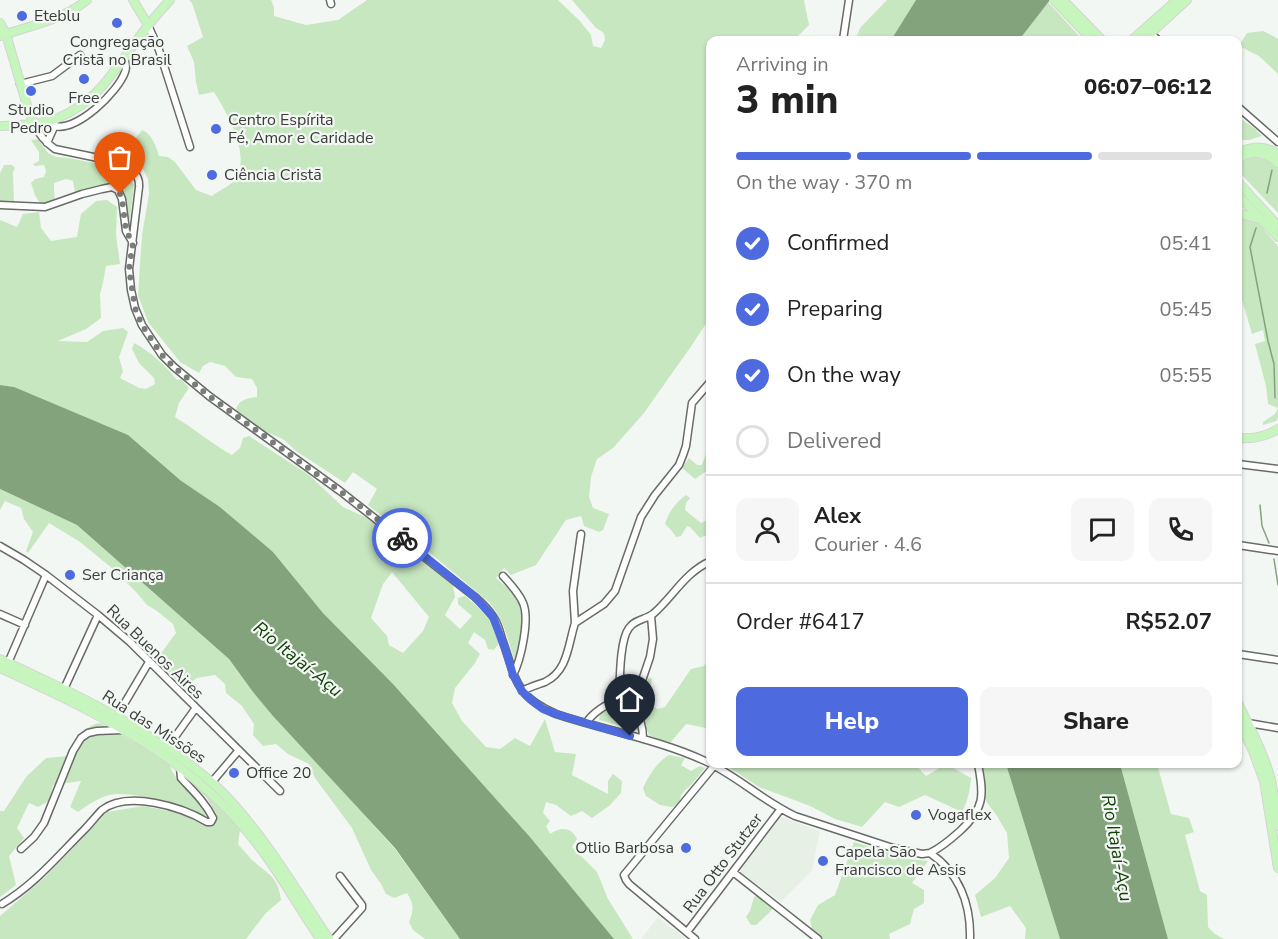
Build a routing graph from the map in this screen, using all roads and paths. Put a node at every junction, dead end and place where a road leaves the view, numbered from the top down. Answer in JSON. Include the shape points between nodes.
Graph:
{"nodes":[{"id":1,"x":87,"y":0,"type":"edge"},
{"id":2,"x":134,"y":0,"type":"edge"},
{"id":3,"x":170,"y":0,"type":"edge"},
{"id":4,"x":849,"y":0,"type":"edge"},
{"id":5,"x":1054,"y":0,"type":"edge"},
{"id":6,"x":1064,"y":0,"type":"edge"},
{"id":7,"x":1176,"y":0,"type":"edge"},
{"id":8,"x":1187,"y":0,"type":"edge"},
{"id":9,"x":0,"y":23,"type":"edge"},
{"id":10,"x":148,"y":25,"type":"junction"},
{"id":11,"x":1150,"y":33,"type":"junction"},
{"id":12,"x":3,"y":35,"type":"edge"},
{"id":13,"x":844,"y":36,"type":"edge"},
{"id":14,"x":1088,"y":36,"type":"edge"},
{"id":15,"x":1098,"y":36,"type":"edge"},
{"id":16,"x":1136,"y":36,"type":"edge"},
{"id":17,"x":1147,"y":36,"type":"edge"},
{"id":18,"x":1153,"y":36,"type":"edge"},
{"id":19,"x":0,"y":41,"type":"edge"},
{"id":20,"x":10,"y":50,"type":"junction"},
{"id":21,"x":80,"y":55,"type":"dead end"},
{"id":22,"x":124,"y":58,"type":"junction"},
{"id":23,"x":20,"y":84,"type":"junction"},
{"id":24,"x":28,"y":109,"type":"junction"},
{"id":25,"x":1242,"y":110,"type":"edge"},
{"id":26,"x":60,"y":117,"type":"junction"},
{"id":27,"x":45,"y":122,"type":"junction"},
{"id":28,"x":34,"y":124,"type":"junction"},
{"id":29,"x":14,"y":125,"type":"junction"},
{"id":30,"x":0,"y":126,"type":"edge"},
{"id":31,"x":54,"y":127,"type":"junction"},
{"id":32,"x":1278,"y":142,"type":"edge"},
{"id":33,"x":47,"y":143,"type":"junction"},
{"id":34,"x":190,"y":147,"type":"dead end"},
{"id":35,"x":1242,"y":151,"type":"edge"},
{"id":36,"x":1278,"y":154,"type":"edge"},
{"id":37,"x":1242,"y":157,"type":"edge"},
{"id":38,"x":1278,"y":163,"type":"edge"},
{"id":39,"x":1242,"y":187,"type":"edge"},
{"id":40,"x":1242,"y":198,"type":"edge"},
{"id":41,"x":0,"y":205,"type":"edge"},
{"id":42,"x":1242,"y":214,"type":"edge"},
{"id":43,"x":1265,"y":218,"type":"junction"},
{"id":44,"x":1278,"y":219,"type":"edge"},
{"id":45,"x":1278,"y":226,"type":"edge"},
{"id":46,"x":1278,"y":237,"type":"edge"},
{"id":47,"x":133,"y":243,"type":"junction"},
{"id":48,"x":706,"y":389,"type":"edge"},
{"id":49,"x":1278,"y":429,"type":"edge"},
{"id":50,"x":1242,"y":438,"type":"edge"},
{"id":51,"x":1242,"y":464,"type":"edge"},
{"id":52,"x":1278,"y":469,"type":"edge"},
{"id":53,"x":580,"y":534,"type":"dead end"},
{"id":54,"x":0,"y":546,"type":"edge"},
{"id":55,"x":1242,"y":546,"type":"edge"},
{"id":56,"x":1278,"y":550,"type":"edge"},
{"id":57,"x":706,"y":563,"type":"edge"},
{"id":58,"x":46,"y":576,"type":"junction"},
{"id":59,"x":503,"y":576,"type":"dead end"},
{"id":60,"x":0,"y":614,"type":"edge"},
{"id":61,"x":98,"y":615,"type":"junction"},
{"id":62,"x":651,"y":616,"type":"junction"},
{"id":63,"x":575,"y":623,"type":"junction"},
{"id":64,"x":25,"y":625,"type":"junction"},
{"id":65,"x":1242,"y":655,"type":"edge"},
{"id":66,"x":0,"y":659,"type":"edge"},
{"id":67,"x":1278,"y":660,"type":"edge"},
{"id":68,"x":149,"y":662,"type":"junction"},
{"id":69,"x":8,"y":663,"type":"junction"},
{"id":70,"x":0,"y":668,"type":"edge"},
{"id":71,"x":513,"y":675,"type":"junction"},
{"id":72,"x":64,"y":689,"type":"junction"},
{"id":73,"x":522,"y":691,"type":"junction"},
{"id":74,"x":54,"y":694,"type":"junction"},
{"id":75,"x":618,"y":701,"type":"junction"},
{"id":76,"x":633,"y":707,"type":"junction"},
{"id":77,"x":195,"y":709,"type":"junction"},
{"id":78,"x":1242,"y":711,"type":"edge"},
{"id":79,"x":117,"y":716,"type":"junction"},
{"id":80,"x":586,"y":723,"type":"junction"},
{"id":81,"x":1248,"y":723,"type":"junction"},
{"id":82,"x":1242,"y":728,"type":"edge"},
{"id":83,"x":1278,"y":728,"type":"edge"},
{"id":84,"x":127,"y":730,"type":"junction"},
{"id":85,"x":643,"y":739,"type":"junction"},
{"id":86,"x":167,"y":748,"type":"junction"},
{"id":87,"x":239,"y":750,"type":"junction"},
{"id":88,"x":706,"y":762,"type":"edge"},
{"id":89,"x":180,"y":767,"type":"junction"},
{"id":90,"x":712,"y":768,"type":"edge"},
{"id":91,"x":717,"y":768,"type":"edge"},
{"id":92,"x":979,"y":768,"type":"edge"},
{"id":93,"x":212,"y":782,"type":"junction"},
{"id":94,"x":1275,"y":790,"type":"edge"},
{"id":95,"x":280,"y":791,"type":"dead end"},
{"id":96,"x":780,"y":810,"type":"junction"},
{"id":97,"x":1278,"y":826,"type":"edge"},
{"id":98,"x":21,"y":849,"type":"dead end"},
{"id":99,"x":930,"y":853,"type":"junction"},
{"id":100,"x":1278,"y":868,"type":"edge"},
{"id":101,"x":733,"y":872,"type":"junction"},
{"id":102,"x":340,"y":876,"type":"dead end"},
{"id":103,"x":2,"y":904,"type":"dead end"},
{"id":104,"x":687,"y":932,"type":"junction"},
{"id":105,"x":320,"y":939,"type":"edge"},
{"id":106,"x":329,"y":939,"type":"edge"},
{"id":107,"x":334,"y":939,"type":"edge"},
{"id":108,"x":695,"y":939,"type":"edge"},
{"id":109,"x":818,"y":939,"type":"edge"},
{"id":110,"x":970,"y":939,"type":"edge"}],
"edges":[{"from":1,"to":12,"type":"main road","via":[[62,15]]},
{"from":2,"to":10,"type":"main road"},
{"from":3,"to":10,"type":"main road"},
{"from":4,"to":13,"type":"street"},
{"from":5,"to":14,"type":"main road"},
{"from":6,"to":15,"type":"main road"},
{"from":7,"to":16,"type":"main road"},
{"from":8,"to":11,"type":"main road"},
{"from":9,"to":12,"type":"main road"},
{"from":10,"to":22,"type":"main road"},
{"from":10,"to":34,"type":"street"},
{"from":11,"to":17,"type":"main road"},
{"from":11,"to":18,"type":"street"},
{"from":12,"to":20,"type":"main road"},
{"from":19,"to":20,"type":"main road"},
{"from":20,"to":23,"type":"main road"},
{"from":21,"to":23,"type":"street","via":[[52,76]]},
{"from":22,"to":26,"type":"main road","via":[[95,94]]},
{"from":22,"to":31,"type":"street","via":[[125,73],[98,108],[71,125]]},
{"from":23,"to":24,"type":"main road"},
{"from":24,"to":28,"type":"main road"},
{"from":24,"to":29,"type":"main road"},
{"from":25,"to":32,"type":"street"},
{"from":26,"to":27,"type":"main road"},
{"from":26,"to":31,"type":"street"},
{"from":27,"to":28,"type":"main road"},
{"from":27,"to":31,"type":"street"},
{"from":28,"to":29,"type":"main road"},
{"from":28,"to":33,"type":"street"},
{"from":29,"to":30,"type":"main road"},
{"from":31,"to":33,"type":"street"},
{"from":33,"to":47,"type":"street","via":[[55,149],[122,162],[131,168],[140,181]]},
{"from":35,"to":36,"type":"main road","via":[[1261,147]]},
{"from":37,"to":38,"type":"main road","via":[[1254,153],[1267,155]]},
{"from":39,"to":43,"type":"main road"},
{"from":40,"to":43,"type":"main road"},
{"from":41,"to":47,"type":"street","via":[[45,207],[112,187],[122,199],[126,231]]},
{"from":42,"to":43,"type":"main road"},
{"from":43,"to":44,"type":"main road"},
{"from":43,"to":45,"type":"main road"},
{"from":43,"to":46,"type":"main road"},
{"from":47,"to":71,"type":"street","via":[[129,269],[135,308],[162,355],[209,396],[340,491],[475,597],[493,617]]},
{"from":48,"to":63,"type":"street","via":[[692,403],[679,465],[641,517],[615,591],[604,604]]},
{"from":49,"to":50,"type":"main road","via":[[1263,436]]},
{"from":51,"to":52,"type":"street"},
{"from":53,"to":63,"type":"street","via":[[573,591]]},
{"from":54,"to":58,"type":"street","name":"Rua Buenos Aires"},
{"from":55,"to":56,"type":"street"},
{"from":57,"to":62,"type":"street"},
{"from":58,"to":61,"type":"street","name":"Rua Buenos Aires"},
{"from":58,"to":64,"type":"street"},
{"from":59,"to":71,"type":"street","via":[[524,604],[524,635]]},
{"from":60,"to":64,"type":"street"},
{"from":61,"to":68,"type":"street","name":"Rua Buenos Aires"},
{"from":61,"to":72,"type":"street"},
{"from":62,"to":75,"type":"street","via":[[638,620],[625,636]]},
{"from":62,"to":76,"type":"street","via":[[652,648]]},
{"from":63,"to":73,"type":"street","via":[[563,667],[552,678]]},
{"from":64,"to":69,"type":"street"},
{"from":65,"to":67,"type":"street"},
{"from":66,"to":69,"type":"main road","name":"Rua das Missões"},
{"from":68,"to":77,"type":"street","name":"Rua Buenos Aires"},
{"from":68,"to":79,"type":"street"},
{"from":69,"to":72,"type":"main road","name":"Rua das Missões"},
{"from":70,"to":74,"type":"main road","name":"Rua das Missões"},
{"from":71,"to":73,"type":"street"},
{"from":72,"to":74,"type":"main road"},
{"from":72,"to":79,"type":"main road","name":"Rua das Missões"},
{"from":73,"to":80,"type":"street","via":[[543,709]]},
{"from":74,"to":84,"type":"main road","name":"Rua das Missões"},
{"from":75,"to":76,"type":"street"},
{"from":75,"to":80,"type":"street","via":[[592,714]]},
{"from":76,"to":85,"type":"street","via":[[643,727]]},
{"from":77,"to":86,"type":"street"},
{"from":77,"to":87,"type":"street","name":"Rua Buenos Aires"},
{"from":78,"to":81,"type":"main road"},
{"from":79,"to":86,"type":"main road","name":"Rua das Missões"},
{"from":80,"to":85,"type":"street"},
{"from":81,"to":83,"type":"street"},
{"from":81,"to":94,"type":"main road"},
{"from":82,"to":100,"type":"main road","via":[[1264,781]]},
{"from":84,"to":89,"type":"main road","name":"Rua das Missões"},
{"from":84,"to":98,"type":"street","via":[[97,730],[81,738],[44,823]]},
{"from":85,"to":88,"type":"street"},
{"from":86,"to":93,"type":"main road","name":"Rua das Missões"},
{"from":87,"to":93,"type":"street"},
{"from":87,"to":95,"type":"street","name":"Rua Buenos Aires"},
{"from":89,"to":103,"type":"street","via":[[181,778],[209,810],[211,822],[163,805],[118,803],[103,810],[34,881]]},
{"from":89,"to":105,"type":"main road","name":"Rua das Missões","via":[[219,800],[247,831]]},
{"from":90,"to":104,"type":"street","via":[[624,875],[629,884]]},
{"from":91,"to":96,"type":"street"},
{"from":92,"to":99,"type":"street","via":[[982,793],[979,809],[970,822]]},
{"from":93,"to":106,"type":"main road","name":"Rua das Missões","via":[[256,831]]},
{"from":94,"to":97,"type":"main road"},
{"from":96,"to":99,"type":"street","via":[[893,848]]},
{"from":96,"to":101,"type":"street","name":"Rua Otto Stutzer"},
{"from":99,"to":110,"type":"street","via":[[960,886],[969,915]]},
{"from":101,"to":104,"type":"street","name":"Rua Otto Stutzer"},
{"from":101,"to":109,"type":"street"},
{"from":102,"to":107,"type":"street","via":[[362,908]]},
{"from":104,"to":108,"type":"street"}]}
